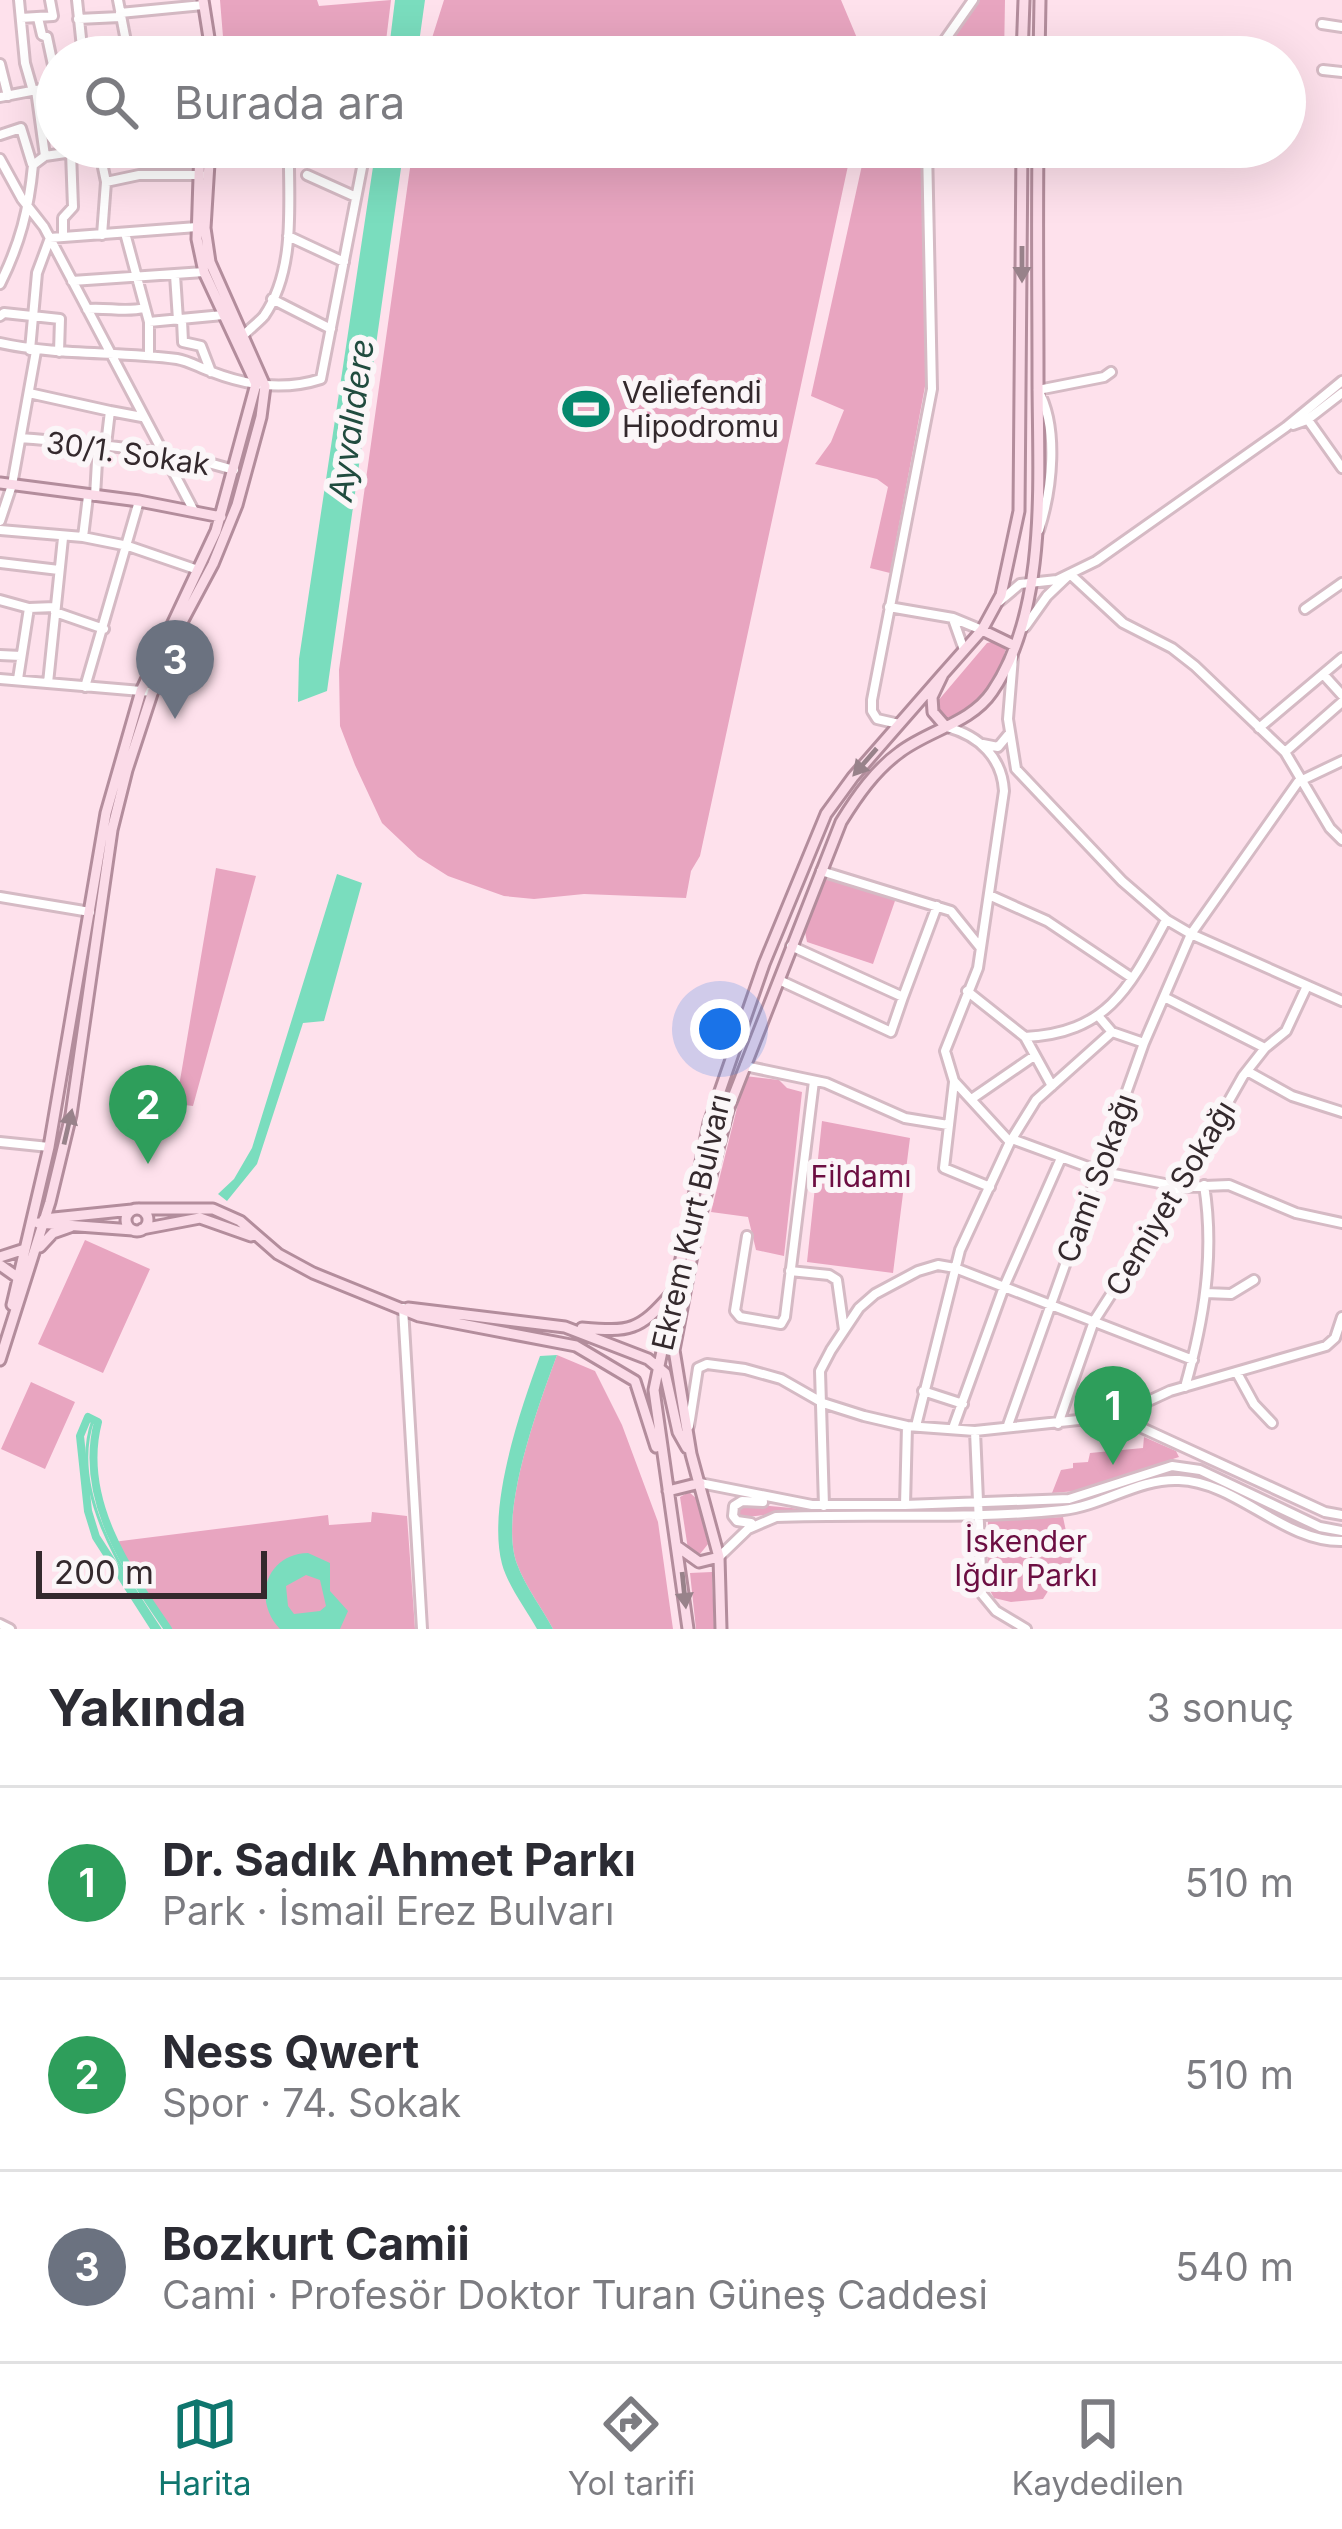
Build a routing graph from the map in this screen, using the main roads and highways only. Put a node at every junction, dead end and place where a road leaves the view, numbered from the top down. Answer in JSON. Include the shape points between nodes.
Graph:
{"nodes":[{"id":1,"x":1024,"y":0,"type":"edge"},
{"id":2,"x":1040,"y":0,"type":"edge"},
{"id":3,"x":203,"y":2,"type":"edge"},
{"id":4,"x":206,"y":36,"type":"edge"},
{"id":5,"x":1023,"y":36,"type":"edge"},
{"id":6,"x":1039,"y":36,"type":"edge"},
{"id":7,"x":202,"y":168,"type":"edge"},
{"id":8,"x":204,"y":168,"type":"edge"},
{"id":9,"x":1022,"y":168,"type":"edge"},
{"id":10,"x":1038,"y":168,"type":"edge"},
{"id":11,"x":203,"y":175,"type":"junction"},
{"id":12,"x":201,"y":227,"type":"junction"},
{"id":13,"x":260,"y":385,"type":"junction"},
{"id":14,"x":6,"y":484,"type":"edge"},
{"id":15,"x":226,"y":518,"type":"junction"},
{"id":16,"x":982,"y":630,"type":"junction"},
{"id":17,"x":1015,"y":646,"type":"junction"},
{"id":18,"x":943,"y":674,"type":"junction"},
{"id":19,"x":147,"y":691,"type":"junction"},
{"id":20,"x":946,"y":727,"type":"junction"},
{"id":21,"x":50,"y":1202,"type":"junction"},
{"id":22,"x":136,"y":1210,"type":"junction"},
{"id":23,"x":79,"y":1221,"type":"junction"},
{"id":24,"x":40,"y":1222,"type":"junction"},
{"id":25,"x":138,"y":1229,"type":"junction"},
{"id":26,"x":256,"y":1238,"type":"junction"},
{"id":27,"x":30,"y":1251,"type":"junction"},
{"id":28,"x":0,"y":1261,"type":"edge"},
{"id":29,"x":21,"y":1284,"type":"junction"},
{"id":30,"x":674,"y":1290,"type":"junction"},
{"id":31,"x":403,"y":1307,"type":"junction"},
{"id":32,"x":565,"y":1327,"type":"junction"},
{"id":33,"x":0,"y":1343,"type":"edge"},
{"id":34,"x":612,"y":1343,"type":"junction"},
{"id":35,"x":0,"y":1360,"type":"edge"},
{"id":36,"x":604,"y":1360,"type":"junction"},
{"id":37,"x":657,"y":1364,"type":"junction"},
{"id":38,"x":691,"y":1454,"type":"junction"},
{"id":39,"x":664,"y":1469,"type":"junction"},
{"id":40,"x":700,"y":1483,"type":"junction"},
{"id":41,"x":668,"y":1491,"type":"junction"},
{"id":42,"x":678,"y":1547,"type":"junction"},
{"id":43,"x":719,"y":1557,"type":"junction"},
{"id":44,"x":688,"y":1629,"type":"edge"},
{"id":45,"x":721,"y":1629,"type":"edge"}],
"edges":[{"from":1,"to":5,"type":"main road"},
{"from":2,"to":6,"type":"main road"},
{"from":3,"to":4,"type":"main road"},
{"from":7,"to":11,"type":"main road"},
{"from":8,"to":11,"type":"main road"},
{"from":9,"to":16,"type":"main road","name":"Ekrem Kurt Bulvarı","one_way":true,"via":[[1022,463],[1011,561]]},
{"from":10,"to":17,"type":"main road","name":"Ekrem Kurt Bulvarı","via":[[1034,548]]},
{"from":11,"to":12,"type":"main road"},
{"from":12,"to":13,"type":"main road"},
{"from":12,"to":13,"type":"main road","via":[[204,272]]},
{"from":13,"to":15,"type":"main road"},
{"from":13,"to":15,"type":"main road","via":[[261,417]]},
{"from":14,"to":15,"type":"main road"},
{"from":15,"to":19,"type":"main road"},
{"from":15,"to":19,"type":"main road","via":[[213,564]]},
{"from":16,"to":17,"type":"main road"},
{"from":16,"to":18,"type":"main road","name":"Ekrem Kurt Bulvarı"},
{"from":17,"to":20,"type":"main road","name":"Ekrem Kurt Bulvarı","via":[[988,699]]},
{"from":18,"to":20,"type":"main road","via":[[931,705]]},
{"from":18,"to":30,"type":"main road","name":"Ekrem Kurt Bulvarı","one_way":true,"via":[[826,814],[709,1123]]},
{"from":21,"to":19,"type":"main road","one_way":true,"via":[[71,1115],[112,830]]},
{"from":19,"to":24,"type":"main road","via":[[106,813]]},
{"from":20,"to":38,"type":"main road","name":"Ekrem Kurt Bulvarı","via":[[899,753],[841,822],[743,1066],[697,1229],[674,1350]]},
{"from":21,"to":23,"type":"main road"},
{"from":21,"to":24,"type":"main road"},
{"from":22,"to":23,"type":"main road"},
{"from":22,"to":25,"type":"main road","via":[[147,1216]]},
{"from":22,"to":25,"type":"main road","via":[[126,1219]]},
{"from":22,"to":26,"type":"main road","via":[[213,1209]]},
{"from":23,"to":24,"type":"main road"},
{"from":23,"to":25,"type":"main road"},
{"from":23,"to":27,"type":"main road"},
{"from":24,"to":27,"type":"main road"},
{"from":25,"to":26,"type":"main road","via":[[200,1218]]},
{"from":26,"to":31,"type":"main road","via":[[314,1273]]},
{"from":27,"to":28,"type":"main road"},
{"from":27,"to":29,"type":"main road"},
{"from":28,"to":29,"type":"main road"},
{"from":29,"to":33,"type":"main road"},
{"from":29,"to":35,"type":"main road"},
{"from":30,"to":32,"type":"main road","via":[[634,1328]]},
{"from":30,"to":37,"type":"main road","name":"Ekrem Kurt Bulvarı"},
{"from":31,"to":32,"type":"main road"},
{"from":31,"to":36,"type":"main road","via":[[435,1321],[564,1343]]},
{"from":32,"to":34,"type":"main road"},
{"from":34,"to":36,"type":"main road"},
{"from":34,"to":37,"type":"main road"},
{"from":36,"to":39,"type":"main road","via":[[642,1393]]},
{"from":37,"to":38,"type":"main road"},
{"from":37,"to":39,"type":"main road","name":"Ekrem Kurt Bulvarı"},
{"from":38,"to":40,"type":"main road"},
{"from":39,"to":41,"type":"main road"},
{"from":40,"to":41,"type":"main road"},
{"from":40,"to":43,"type":"main road"},
{"from":41,"to":42,"type":"main road"},
{"from":42,"to":43,"type":"main road","via":[[699,1562]]},
{"from":42,"to":44,"type":"main road","one_way":true},
{"from":43,"to":45,"type":"main road"}]}
